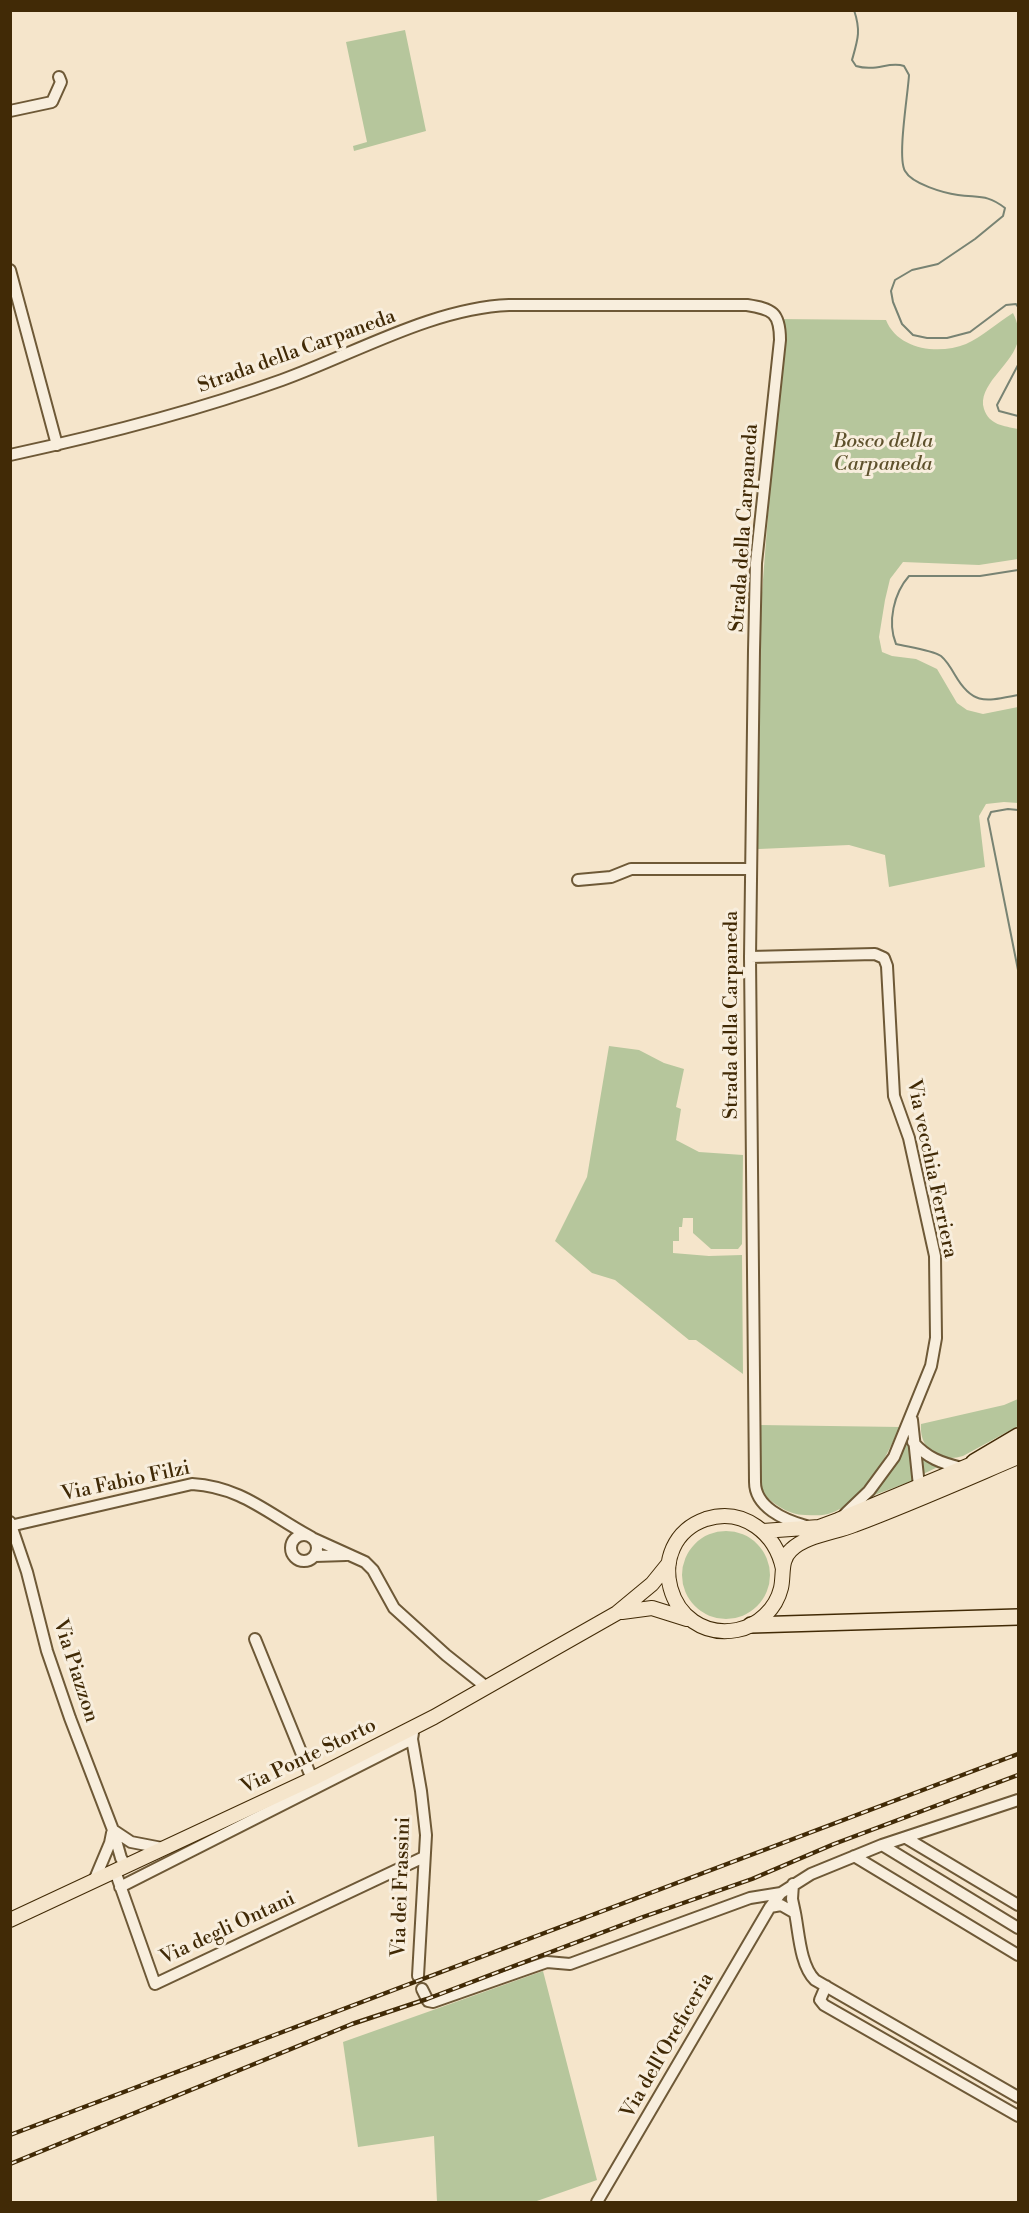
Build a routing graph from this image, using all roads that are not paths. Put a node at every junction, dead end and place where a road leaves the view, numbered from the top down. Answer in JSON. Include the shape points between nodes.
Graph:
{"nodes":[{"id":1,"x":59,"y":77,"type":"dead end"},
{"id":2,"x":10,"y":111,"type":"edge"},
{"id":3,"x":10,"y":270,"type":"edge"},
{"id":4,"x":57,"y":445,"type":"junction"},
{"id":5,"x":10,"y":455,"type":"edge"},
{"id":6,"x":750,"y":870,"type":"junction"},
{"id":7,"x":578,"y":880,"type":"dead end"},
{"id":8,"x":750,"y":957,"type":"junction"},
{"id":9,"x":913,"y":1411,"type":"junction"},
{"id":10,"x":1018,"y":1436,"type":"edge"},
{"id":11,"x":913,"y":1442,"type":"junction"},
{"id":12,"x":1018,"y":1445,"type":"edge"},
{"id":13,"x":1018,"y":1457,"type":"edge"},
{"id":14,"x":968,"y":1465,"type":"junction"},
{"id":15,"x":919,"y":1486,"type":"junction"},
{"id":16,"x":911,"y":1502,"type":"junction"},
{"id":17,"x":277,"y":1518,"type":"junction"},
{"id":18,"x":838,"y":1520,"type":"junction"},
{"id":19,"x":11,"y":1524,"type":"edge"},
{"id":20,"x":812,"y":1527,"type":"junction"},
{"id":21,"x":764,"y":1531,"type":"junction"},
{"id":22,"x":310,"y":1537,"type":"junction"},
{"id":23,"x":292,"y":1542,"type":"junction"},
{"id":24,"x":315,"y":1556,"type":"junction"},
{"id":25,"x":356,"y":1556,"type":"junction"},
{"id":26,"x":669,"y":1563,"type":"junction"},
{"id":27,"x":783,"y":1569,"type":"junction"},
{"id":28,"x":617,"y":1613,"type":"junction"},
{"id":29,"x":1018,"y":1617,"type":"edge"},
{"id":30,"x":690,"y":1620,"type":"junction"},
{"id":31,"x":751,"y":1625,"type":"junction"},
{"id":32,"x":255,"y":1639,"type":"dead end"},
{"id":33,"x":484,"y":1686,"type":"junction"},
{"id":34,"x":413,"y":1733,"type":"junction"},
{"id":35,"x":312,"y":1779,"type":"junction"},
{"id":36,"x":1018,"y":1800,"type":"edge"},
{"id":37,"x":117,"y":1833,"type":"junction"},
{"id":38,"x":906,"y":1838,"type":"junction"},
{"id":39,"x":882,"y":1845,"type":"junction"},
{"id":40,"x":162,"y":1848,"type":"junction"},
{"id":41,"x":854,"y":1856,"type":"junction"},
{"id":42,"x":424,"y":1857,"type":"junction"},
{"id":43,"x":120,"y":1868,"type":"junction"},
{"id":44,"x":94,"y":1881,"type":"junction"},
{"id":45,"x":793,"y":1884,"type":"junction"},
{"id":46,"x":120,"y":1887,"type":"junction"},
{"id":47,"x":781,"y":1893,"type":"junction"},
{"id":48,"x":1018,"y":1905,"type":"edge"},
{"id":49,"x":770,"y":1907,"type":"junction"},
{"id":50,"x":795,"y":1912,"type":"junction"},
{"id":51,"x":10,"y":1920,"type":"edge"},
{"id":52,"x":1018,"y":1928,"type":"edge"},
{"id":53,"x":1018,"y":1954,"type":"edge"},
{"id":54,"x":418,"y":1976,"type":"dead end"},
{"id":55,"x":826,"y":1986,"type":"junction"},
{"id":56,"x":422,"y":1989,"type":"dead end"},
{"id":57,"x":921,"y":2041,"type":"junction"},
{"id":58,"x":912,"y":2055,"type":"junction"},
{"id":59,"x":1018,"y":2097,"type":"edge"},
{"id":60,"x":1018,"y":2116,"type":"edge"},
{"id":61,"x":597,"y":2202,"type":"edge"}],
"edges":[{"from":1,"to":2,"type":"street","via":[[61,82],[52,102]]},
{"from":3,"to":4,"type":"street"},
{"from":4,"to":5,"type":"street","name":"Strada della Carpaneda"},
{"from":4,"to":6,"type":"street","name":"Strada della Carpaneda","via":[[172,416],[281,381],[387,337],[472,308],[747,305],[774,313],[779,321],[780,339],[756,562]]},
{"from":6,"to":7,"type":"street","via":[[631,869],[611,877]]},
{"from":6,"to":8,"type":"street","name":"Strada della Carpaneda"},
{"from":8,"to":9,"type":"street","name":"Via vecchia Ferriera","via":[[875,954],[884,958],[887,966],[894,1096],[909,1138],[935,1256],[936,1338],[931,1366]]},
{"from":8,"to":20,"type":"street","name":"Strada della Carpaneda","via":[[755,1493],[783,1518]]},
{"from":9,"to":11,"type":"street","name":"Via vecchia Ferriera"},
{"from":9,"to":18,"type":"street","name":"Via vecchia Ferriera","via":[[886,1469],[857,1505]]},
{"from":10,"to":14,"type":"highway"},
{"from":11,"to":14,"type":"street","via":[[930,1458]]},
{"from":11,"to":15,"type":"street","name":"Via vecchia Ferriera"},
{"from":12,"to":14,"type":"main road"},
{"from":13,"to":16,"type":"main road"},
{"from":14,"to":15,"type":"main road"},
{"from":15,"to":16,"type":"street"},
{"from":15,"to":18,"type":"main road"},
{"from":16,"to":27,"type":"main road","via":[[800,1544],[784,1559]]},
{"from":17,"to":19,"type":"street","name":"Via Fabio Filzi","via":[[234,1492],[214,1485],[192,1484]]},
{"from":17,"to":22,"type":"street","name":"Via Fabio Filzi"},
{"from":17,"to":23,"type":"street","name":"Via Fabio Filzi"},
{"from":18,"to":20,"type":"main road"},
{"from":19,"to":37,"type":"street","name":"Via Piazzon","via":[[47,1651]]},
{"from":20,"to":21,"type":"main road"},
{"from":21,"to":26,"type":"main road","via":[[742,1519],[707,1519],[686,1532],[672,1551]]},
{"from":21,"to":27,"type":"main road","via":[[777,1548]]},
{"from":22,"to":23,"type":"street","via":[[301,1535]]},
{"from":22,"to":24,"type":"street","via":[[317,1544]]},
{"from":22,"to":25,"type":"street","name":"Via Fabio Filzi"},
{"from":23,"to":24,"type":"street","via":[[292,1553],[298,1560]]},
{"from":24,"to":25,"type":"street"},
{"from":25,"to":33,"type":"street","via":[[373,1570],[394,1608]]},
{"from":26,"to":28,"type":"main road","name":"Via Ponte Storto"},
{"from":26,"to":30,"type":"main road","via":[[672,1594]]},
{"from":27,"to":31,"type":"main road","via":[[773,1606]]},
{"from":28,"to":30,"type":"main road","name":"Via Ponte Storto","via":[[652,1608]]},
{"from":28,"to":33,"type":"main road","name":"Via Ponte Storto"},
{"from":29,"to":31,"type":"highway"},
{"from":30,"to":31,"type":"main road","via":[[720,1631]]},
{"from":32,"to":35,"type":"street"},
{"from":33,"to":34,"type":"main road","name":"Via Ponte Storto"},
{"from":34,"to":35,"type":"main road","name":"Via Ponte Storto"},
{"from":34,"to":42,"type":"street","name":"Via dei Frassini","via":[[426,1835]]},
{"from":34,"to":46,"type":"street"},
{"from":35,"to":40,"type":"main road","name":"Via Ponte Storto"},
{"from":36,"to":38,"type":"street","name":"Via dell'Oreficeria"},
{"from":37,"to":40,"type":"street","via":[[131,1842]]},
{"from":37,"to":43,"type":"street","name":"Via Piazzon","via":[[126,1845]]},
{"from":37,"to":44,"type":"street"},
{"from":38,"to":39,"type":"street","name":"Via dell'Oreficeria"},
{"from":38,"to":48,"type":"street"},
{"from":39,"to":41,"type":"street","name":"Via dell'Oreficeria"},
{"from":39,"to":52,"type":"street"},
{"from":40,"to":43,"type":"main road","name":"Via Ponte Storto"},
{"from":41,"to":45,"type":"street","name":"Via dell'Oreficeria"},
{"from":41,"to":53,"type":"street"},
{"from":42,"to":46,"type":"street","name":"Via degli Ontani","via":[[155,1984]]},
{"from":42,"to":54,"type":"street","name":"Via dei Frassini"},
{"from":43,"to":44,"type":"main road","name":"Via Ponte Storto"},
{"from":43,"to":46,"type":"street","name":"Via degli Ontani"},
{"from":44,"to":51,"type":"main road","name":"Via Ponte Storto"},
{"from":45,"to":47,"type":"street","name":"Via dell'Oreficeria"},
{"from":45,"to":50,"type":"street"},
{"from":47,"to":49,"type":"street","name":"Via dell'Oreficeria"},
{"from":47,"to":56,"type":"street","via":[[750,1898],[570,1964],[547,1962],[433,2002],[428,2001]]},
{"from":49,"to":50,"type":"street","via":[[781,1905]]},
{"from":49,"to":61,"type":"street","name":"Via dell'Oreficeria"},
{"from":50,"to":55,"type":"street","via":[[809,1974]]},
{"from":55,"to":57,"type":"street"},
{"from":55,"to":58,"type":"street","via":[[820,2000],[824,2005]]},
{"from":57,"to":58,"type":"street"},
{"from":57,"to":59,"type":"street"},
{"from":58,"to":60,"type":"street"}]}
